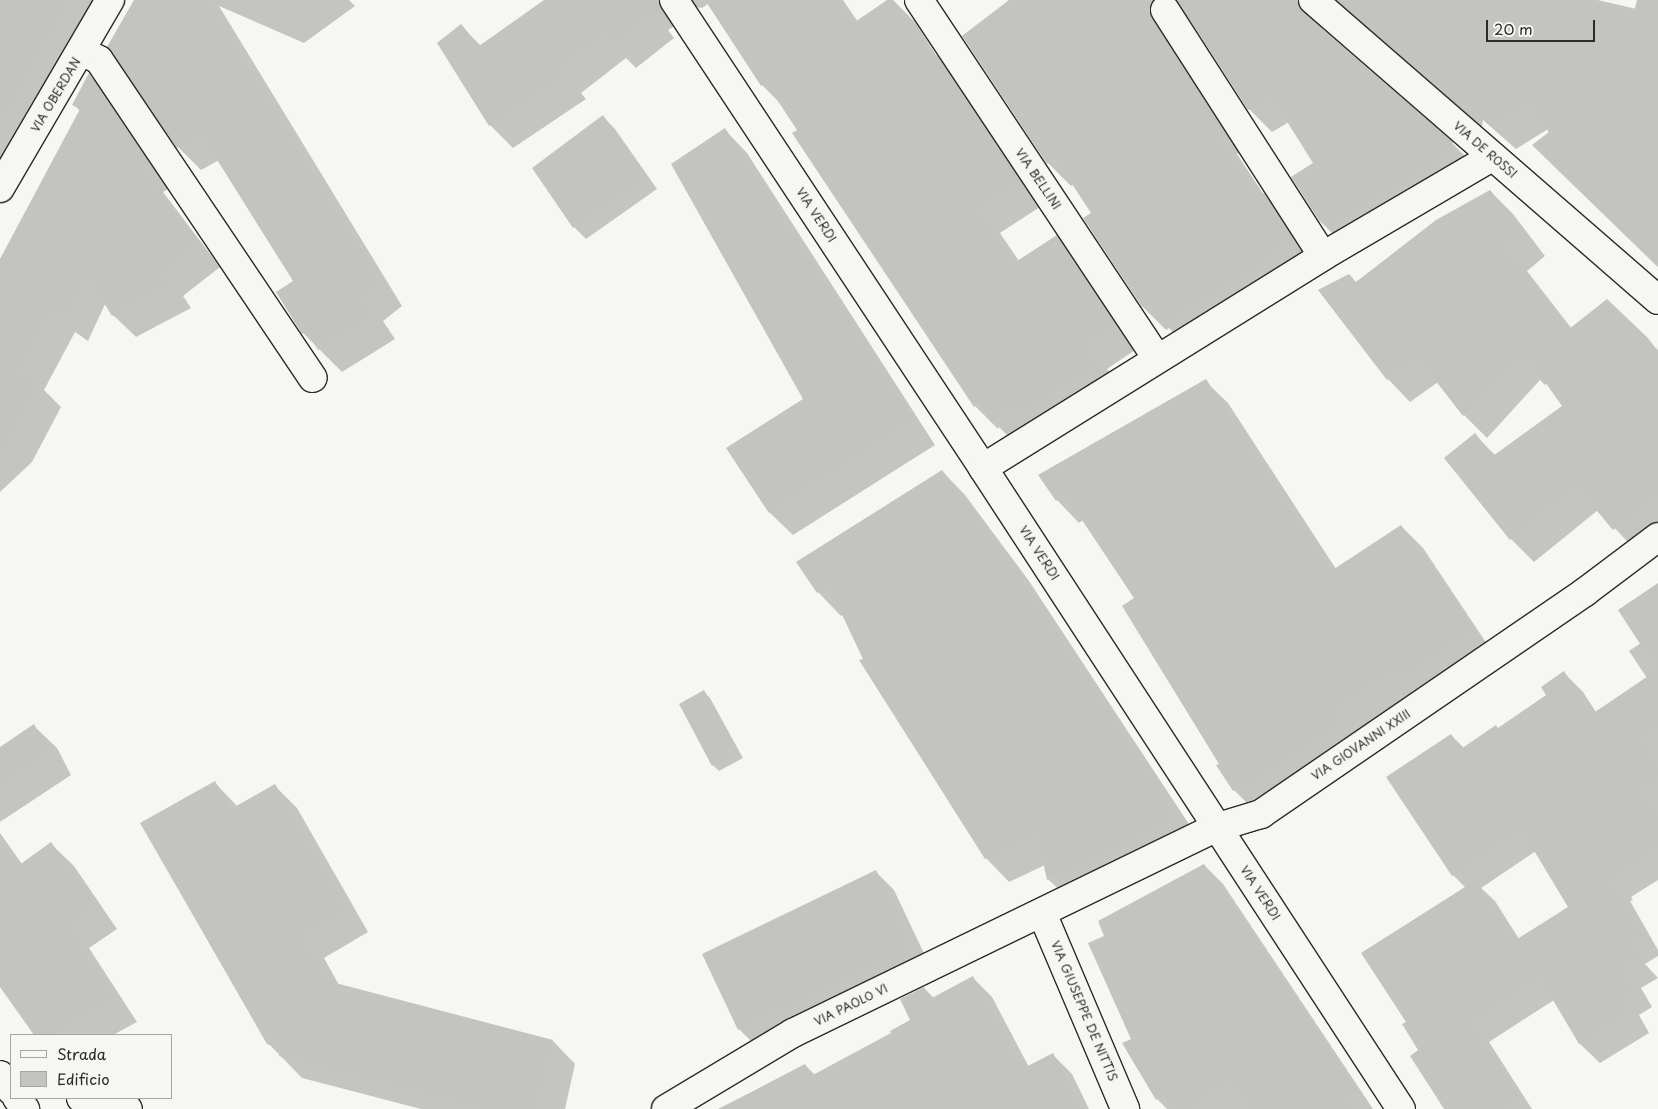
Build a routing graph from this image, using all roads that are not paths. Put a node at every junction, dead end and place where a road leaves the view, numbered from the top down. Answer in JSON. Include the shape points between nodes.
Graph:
{"nodes":[{"id":1,"x":110,"y":0,"type":"edge"},
{"id":2,"x":674,"y":0,"type":"edge"},
{"id":3,"x":919,"y":0,"type":"edge"},
{"id":4,"x":1313,"y":0,"type":"edge"},
{"id":5,"x":1165,"y":10,"type":"dead end"},
{"id":6,"x":82,"y":51,"type":"junction"},
{"id":7,"x":1492,"y":157,"type":"junction"},
{"id":8,"x":0,"y":188,"type":"edge"},
{"id":9,"x":1323,"y":256,"type":"junction"},
{"id":10,"x":1658,"y":300,"type":"edge"},
{"id":11,"x":1157,"y":358,"type":"junction"},
{"id":12,"x":313,"y":378,"type":"dead end"},
{"id":13,"x":983,"y":468,"type":"junction"},
{"id":14,"x":1658,"y":537,"type":"edge"},
{"id":15,"x":1218,"y":827,"type":"junction"},
{"id":16,"x":1042,"y":913,"type":"junction"},
{"id":17,"x":85,"y":1099,"type":"edge"},
{"id":18,"x":128,"y":1109,"type":"edge"},
{"id":19,"x":666,"y":1109,"type":"edge"},
{"id":20,"x":1125,"y":1109,"type":"edge"},
{"id":21,"x":1400,"y":1109,"type":"edge"}],
"edges":[{"from":1,"to":6,"type":"street","name":"VIA OBERDAN"},
{"from":2,"to":13,"type":"street","name":"VIA VERDI"},
{"from":3,"to":11,"type":"street","name":"VIA BELLINI"},
{"from":4,"to":7,"type":"street","name":"VIA DE ROSSI"},
{"from":5,"to":9,"type":"street"},
{"from":6,"to":8,"type":"street","name":"VIA OBERDAN"},
{"from":6,"to":12,"type":"street","via":[[99,60]]},
{"from":7,"to":9,"type":"street"},
{"from":7,"to":10,"type":"street","name":"VIA DE ROSSI"},
{"from":9,"to":11,"type":"street"},
{"from":11,"to":13,"type":"street"},
{"from":13,"to":15,"type":"street","name":"VIA VERDI"},
{"from":14,"to":15,"type":"street","name":"VIA GIOVANNI XXIII","via":[[1585,592],[1261,814]]},
{"from":15,"to":16,"type":"street","name":"VIA GIOVANNI XXIII"},
{"from":15,"to":21,"type":"street","name":"VIA VERDI"},
{"from":16,"to":19,"type":"street","name":"VIA PAOLO VI","via":[[793,1033]]},
{"from":16,"to":20,"type":"street","name":"VIA GIUSEPPE DE NITTIS"},
{"from":17,"to":18,"type":"street"}]}
